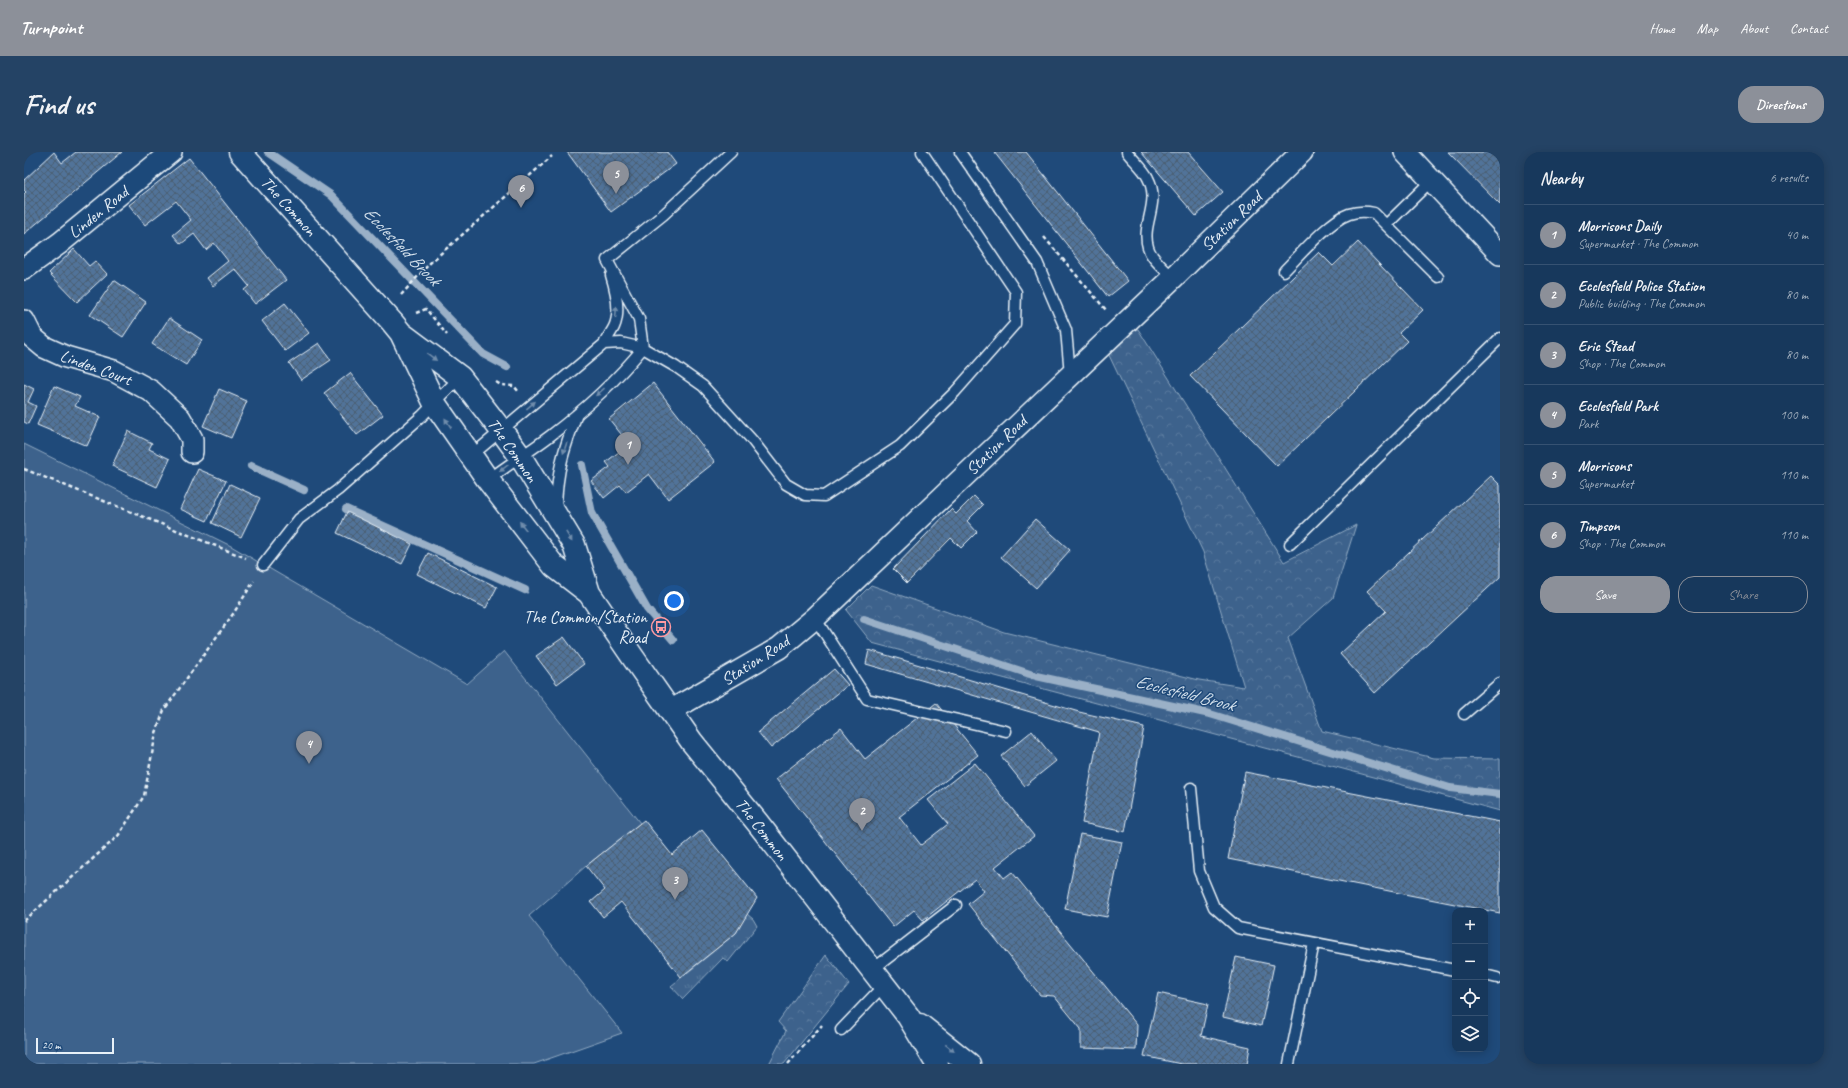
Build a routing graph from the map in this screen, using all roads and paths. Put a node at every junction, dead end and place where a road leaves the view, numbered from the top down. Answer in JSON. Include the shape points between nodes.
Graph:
{"nodes":[{"id":1,"x":171,"y":152,"type":"edge"},
{"id":2,"x":240,"y":152,"type":"edge"},
{"id":3,"x":731,"y":152,"type":"edge"},
{"id":4,"x":922,"y":152,"type":"edge"},
{"id":5,"x":960,"y":152,"type":"edge"},
{"id":6,"x":1127,"y":152,"type":"edge"},
{"id":7,"x":1302,"y":152,"type":"edge"},
{"id":8,"x":1405,"y":152,"type":"edge"},
{"id":9,"x":552,"y":156,"type":"dead end"},
{"id":10,"x":1432,"y":180,"type":"junction"},
{"id":11,"x":1386,"y":224,"type":"junction"},
{"id":12,"x":1040,"y":232,"type":"dead end"},
{"id":13,"x":1500,"y":254,"type":"edge"},
{"id":14,"x":607,"y":260,"type":"junction"},
{"id":15,"x":24,"y":269,"type":"edge"},
{"id":16,"x":1284,"y":271,"type":"dead end"},
{"id":17,"x":1438,"y":277,"type":"dead end"},
{"id":18,"x":1173,"y":278,"type":"junction"},
{"id":19,"x":408,"y":288,"type":"dead end"},
{"id":20,"x":24,"y":321,"type":"edge"},
{"id":21,"x":1120,"y":327,"type":"junction"},
{"id":22,"x":401,"y":333,"type":"junction"},
{"id":23,"x":1500,"y":338,"type":"edge"},
{"id":24,"x":604,"y":344,"type":"junction"},
{"id":25,"x":643,"y":348,"type":"junction"},
{"id":26,"x":1070,"y":374,"type":"junction"},
{"id":27,"x":460,"y":377,"type":"junction"},
{"id":28,"x":435,"y":404,"type":"junction"},
{"id":29,"x":578,"y":412,"type":"junction"},
{"id":30,"x":501,"y":430,"type":"junction"},
{"id":31,"x":192,"y":452,"type":"dead end"},
{"id":32,"x":471,"y":456,"type":"junction"},
{"id":33,"x":520,"y":456,"type":"junction"},
{"id":34,"x":24,"y":469,"type":"edge"},
{"id":35,"x":488,"y":480,"type":"junction"},
{"id":36,"x":555,"y":515,"type":"junction"},
{"id":37,"x":1290,"y":544,"type":"dead end"},
{"id":38,"x":263,"y":565,"type":"junction"},
{"id":39,"x":589,"y":593,"type":"junction"},
{"id":40,"x":815,"y":618,"type":"junction"},
{"id":41,"x":1500,"y":683,"type":"edge"},
{"id":42,"x":670,"y":711,"type":"junction"},
{"id":43,"x":1464,"y":714,"type":"dead end"},
{"id":44,"x":1006,"y":731,"type":"dead end"},
{"id":45,"x":1191,"y":788,"type":"dead end"},
{"id":46,"x":956,"y":905,"type":"dead end"},
{"id":47,"x":24,"y":920,"type":"edge"},
{"id":48,"x":1314,"y":943,"type":"junction"},
{"id":49,"x":1452,"y":969,"type":"edge"},
{"id":50,"x":1488,"y":976,"type":"edge"},
{"id":51,"x":878,"y":977,"type":"junction"},
{"id":52,"x":1496,"y":978,"type":"dead end"},
{"id":53,"x":908,"y":1016,"type":"junction"},
{"id":54,"x":841,"y":1030,"type":"dead end"},
{"id":55,"x":937,"y":1064,"type":"edge"},
{"id":56,"x":969,"y":1064,"type":"edge"},
{"id":57,"x":1289,"y":1064,"type":"edge"}],
"edges":[{"from":1,"to":15,"type":"street","name":"Linden Road","via":[[60,243]]},
{"from":2,"to":22,"type":"main road","name":"The Common"},
{"from":3,"to":14,"type":"lane","via":[[663,215]]},
{"from":4,"to":25,"type":"lane","via":[[1016,292],[1015,324],[955,392],[900,446],[824,496],[805,495],[786,484],[752,440],[703,386],[676,366]]},
{"from":5,"to":26,"type":"lane","via":[[1037,262],[1066,330]]},
{"from":6,"to":18,"type":"lane","via":[[1149,178],[1154,203],[1147,229],[1148,248],[1157,262]]},
{"from":7,"to":18,"type":"street","name":"Station Road"},
{"from":8,"to":10,"type":"street"},
{"from":9,"to":19,"type":"path","via":[[430,263]]},
{"from":10,"to":11,"type":"lane"},
{"from":10,"to":13,"type":"street"},
{"from":11,"to":16,"type":"lane","via":[[1374,213],[1363,211],[1349,214],[1334,223]]},
{"from":11,"to":17,"type":"lane"},
{"from":12,"to":21,"type":"path"},
{"from":24,"to":14,"type":"lane","one_way":true,"via":[[614,327],[617,309],[616,288]]},
{"from":14,"to":25,"type":"lane","via":[[639,319]]},
{"from":18,"to":21,"type":"street","name":"Station Road"},
{"from":20,"to":31,"type":"street","name":"Linden Court","via":[[32,337],[44,347],[66,357],[114,371],[151,391],[180,418],[192,439]]},
{"from":21,"to":26,"type":"street","name":"Station Road"},
{"from":22,"to":27,"type":"main road","name":"The Common","one_way":true},
{"from":22,"to":28,"type":"main road","name":"The Common"},
{"from":23,"to":37,"type":"lane"},
{"from":24,"to":25,"type":"lane","via":[[621,343]]},
{"from":30,"to":24,"type":"lane","one_way":true},
{"from":25,"to":29,"type":"lane","one_way":true,"via":[[623,373]]},
{"from":26,"to":40,"type":"street","name":"Station Road"},
{"from":27,"to":28,"type":"lane"},
{"from":27,"to":30,"type":"main road","name":"The Common"},
{"from":32,"to":28,"type":"main road","name":"The Common","one_way":true},
{"from":28,"to":38,"type":"lane","via":[[338,490],[300,519]]},
{"from":29,"to":33,"type":"lane","via":[[550,436]]},
{"from":29,"to":36,"type":"lane","one_way":true,"via":[[561,460]]},
{"from":30,"to":32,"type":"lane"},
{"from":30,"to":33,"type":"main road","name":"The Common"},
{"from":32,"to":35,"type":"main road","name":"The Common"},
{"from":33,"to":35,"type":"lane","one_way":true},
{"from":33,"to":36,"type":"main road","name":"The Common"},
{"from":34,"to":38,"type":"path"},
{"from":39,"to":35,"type":"main road","name":"The Common","one_way":true,"via":[[554,566]]},
{"from":36,"to":39,"type":"main road","name":"The Common","one_way":true,"via":[[574,545]]},
{"from":38,"to":47,"type":"path","via":[[233,614],[164,710],[156,733],[144,796],[118,836]]},
{"from":39,"to":42,"type":"main road","name":"The Common"},
{"from":40,"to":42,"type":"street","name":"Station Road","via":[[779,648]]},
{"from":40,"to":44,"type":"lane","via":[[867,699]]},
{"from":41,"to":43,"type":"lane"},
{"from":42,"to":51,"type":"main road","name":"The Common"},
{"from":45,"to":48,"type":"lane","via":[[1199,871],[1214,907],[1238,928]]},
{"from":46,"to":51,"type":"lane"},
{"from":48,"to":49,"type":"lane"},
{"from":48,"to":57,"type":"lane"},
{"from":50,"to":52,"type":"lane"},
{"from":51,"to":53,"type":"main road","name":"The Common"},
{"from":51,"to":54,"type":"lane"},
{"from":53,"to":55,"type":"main road","name":"The Common"},
{"from":53,"to":56,"type":"main road","one_way":true}]}
